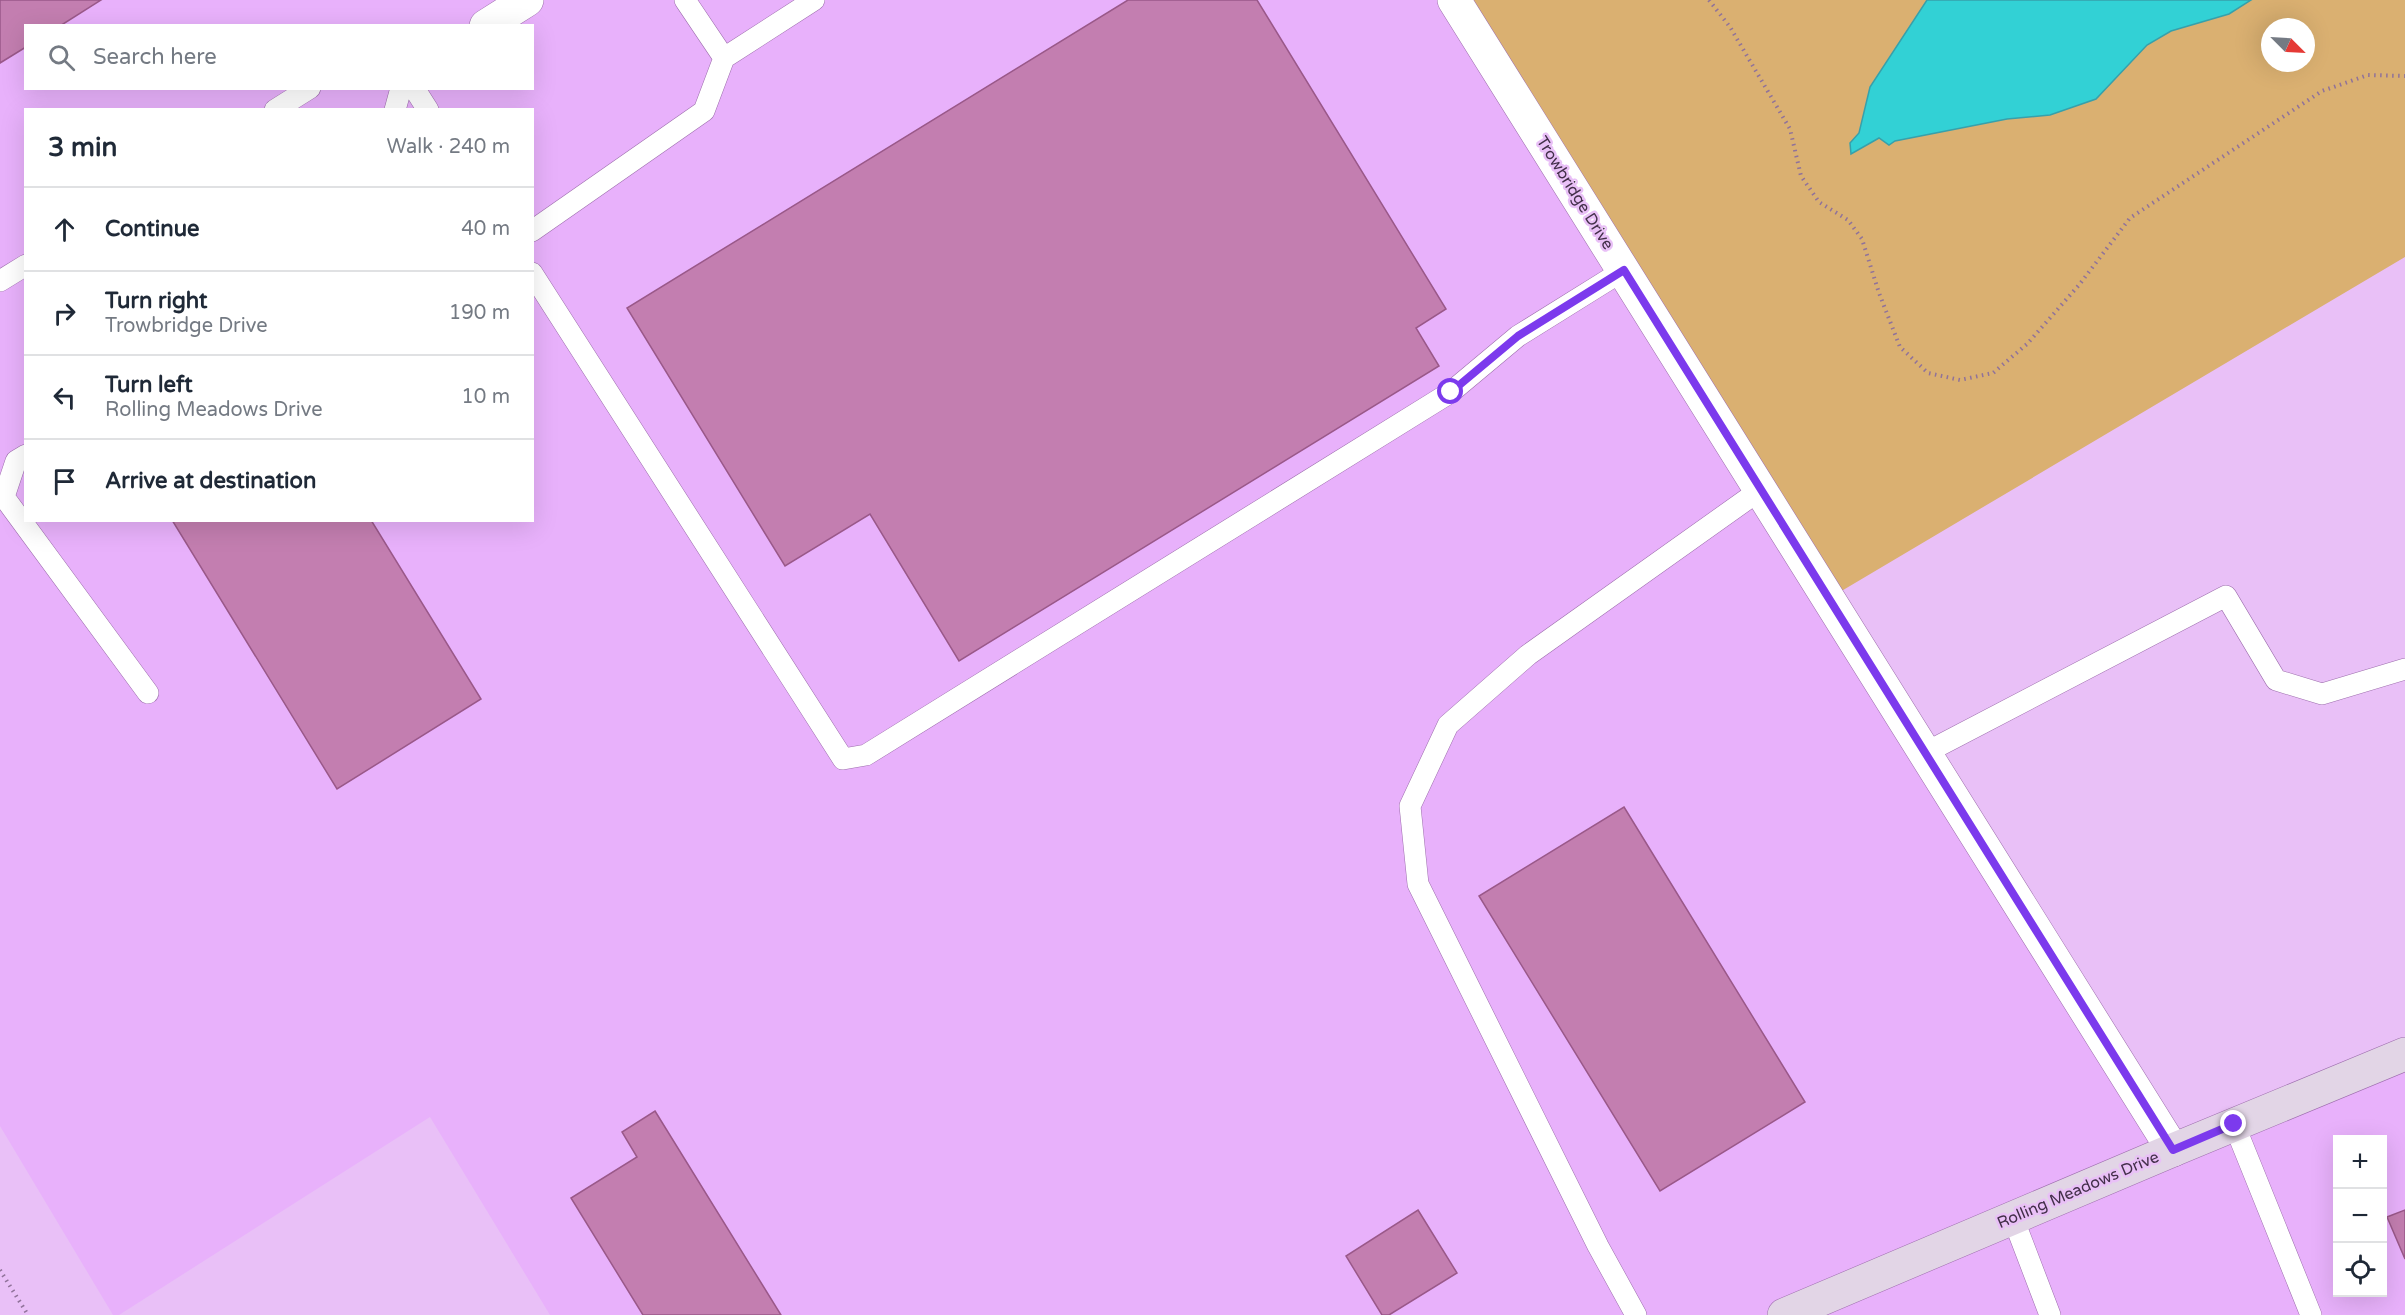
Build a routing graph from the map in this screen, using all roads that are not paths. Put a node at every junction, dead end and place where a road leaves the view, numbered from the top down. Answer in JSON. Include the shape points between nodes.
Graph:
{"nodes":[{"id":1,"x":527,"y":0,"type":"edge"},
{"id":2,"x":685,"y":0,"type":"edge"},
{"id":3,"x":813,"y":0,"type":"edge"},
{"id":4,"x":1454,"y":0,"type":"edge"},
{"id":5,"x":489,"y":24,"type":"edge"},
{"id":6,"x":724,"y":58,"type":"junction"},
{"id":7,"x":307,"y":90,"type":"edge"},
{"id":8,"x":400,"y":90,"type":"edge"},
{"id":9,"x":415,"y":90,"type":"edge"},
{"id":10,"x":278,"y":108,"type":"edge"},
{"id":11,"x":396,"y":108,"type":"edge"},
{"id":12,"x":427,"y":108,"type":"edge"},
{"id":13,"x":534,"y":230,"type":"edge"},
{"id":14,"x":24,"y":266,"type":"edge"},
{"id":15,"x":1624,"y":270,"type":"junction"},
{"id":16,"x":534,"y":276,"type":"edge"},
{"id":17,"x":0,"y":281,"type":"edge"},
{"id":18,"x":24,"y":456,"type":"edge"},
{"id":19,"x":1760,"y":490,"type":"junction"},
{"id":20,"x":2405,"y":669,"type":"edge"},
{"id":21,"x":148,"y":693,"type":"dead end"},
{"id":22,"x":1925,"y":753,"type":"junction"},
{"id":23,"x":2405,"y":1054,"type":"edge"},
{"id":24,"x":2234,"y":1124,"type":"junction"},
{"id":25,"x":2173,"y":1150,"type":"junction"},
{"id":26,"x":2013,"y":1218,"type":"junction"},
{"id":27,"x":1636,"y":1315,"type":"edge"},
{"id":28,"x":1784,"y":1315,"type":"edge"},
{"id":29,"x":2049,"y":1315,"type":"edge"},
{"id":30,"x":2311,"y":1315,"type":"edge"}],
"edges":[{"from":1,"to":5,"type":"street"},
{"from":2,"to":6,"type":"lane"},
{"from":3,"to":6,"type":"lane"},
{"from":4,"to":15,"type":"street","name":"Trowbridge Drive"},
{"from":6,"to":13,"type":"lane","via":[[704,111]]},
{"from":7,"to":10,"type":"lane"},
{"from":8,"to":11,"type":"lane"},
{"from":9,"to":12,"type":"lane"},
{"from":14,"to":17,"type":"lane"},
{"from":15,"to":16,"type":"lane","via":[[1518,336],[1451,392],[866,755],[843,759]]},
{"from":15,"to":19,"type":"street","name":"Trowbridge Drive"},
{"from":18,"to":21,"type":"lane","via":[[16,461],[4,497]]},
{"from":19,"to":22,"type":"street","name":"Trowbridge Drive"},
{"from":19,"to":27,"type":"lane","via":[[1527,655],[1448,725],[1410,806],[1419,885]]},
{"from":20,"to":22,"type":"lane","via":[[2322,694],[2276,680],[2226,596]]},
{"from":22,"to":25,"type":"street","name":"Trowbridge Drive"},
{"from":23,"to":24,"type":"main road","name":"Rolling Meadows Drive"},
{"from":24,"to":25,"type":"main road","name":"Rolling Meadows Drive"},
{"from":24,"to":30,"type":"lane"},
{"from":25,"to":26,"type":"main road","name":"Rolling Meadows Drive"},
{"from":26,"to":28,"type":"main road","name":"Rolling Meadows Drive"},
{"from":26,"to":29,"type":"lane"}]}
